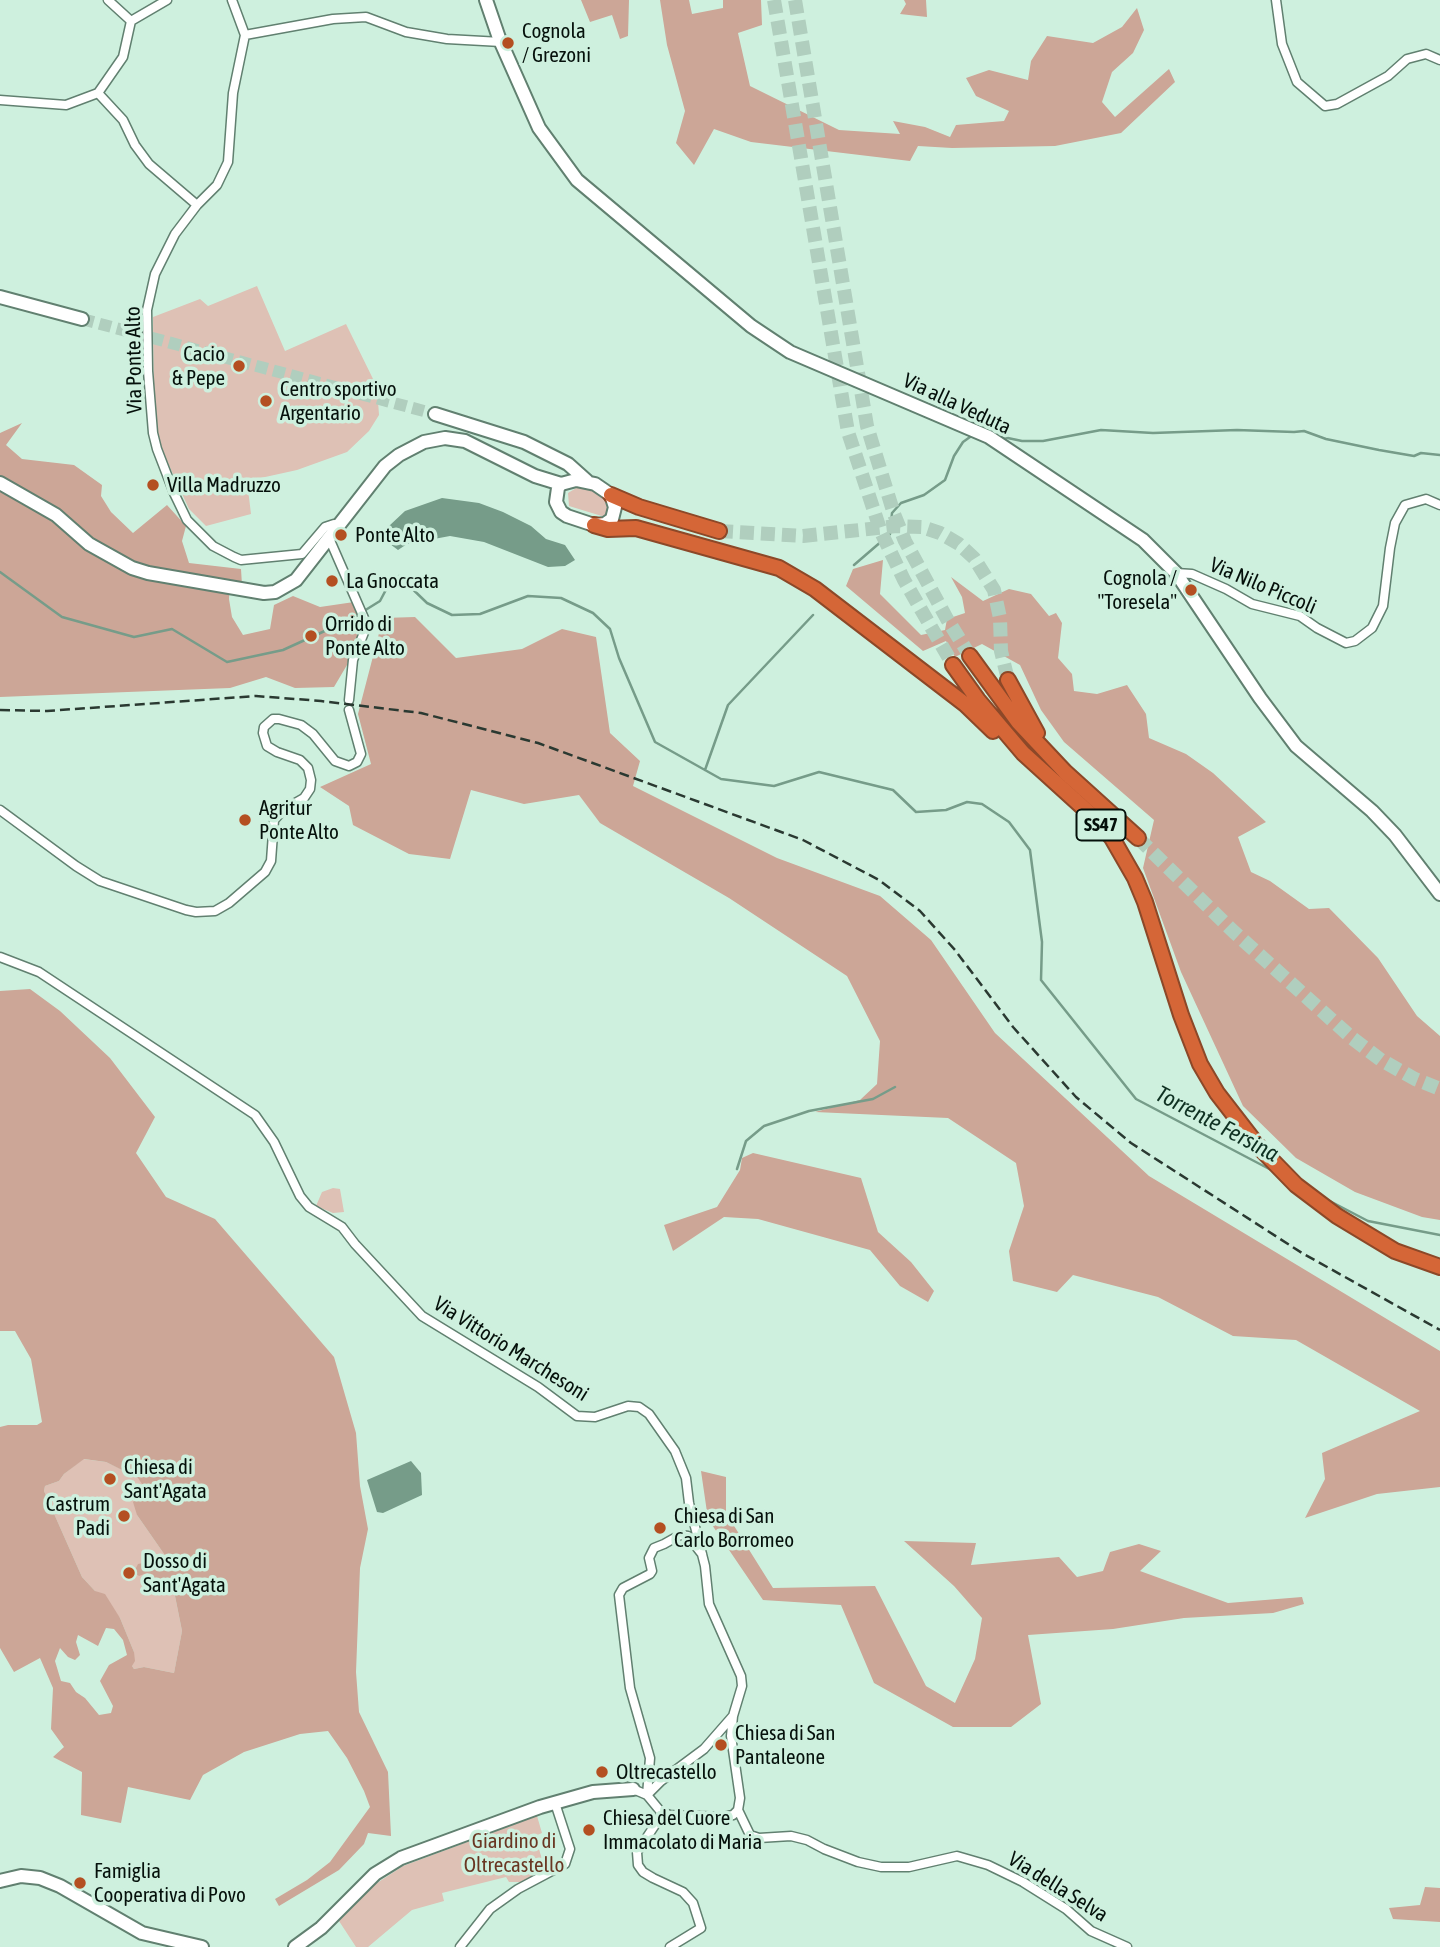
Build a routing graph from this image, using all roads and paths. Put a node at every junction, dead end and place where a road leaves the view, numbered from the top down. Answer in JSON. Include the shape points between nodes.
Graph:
{"nodes":[{"id":1,"x":108,"y":0,"type":"edge"},
{"id":2,"x":167,"y":0,"type":"edge"},
{"id":3,"x":232,"y":0,"type":"edge"},
{"id":4,"x":486,"y":0,"type":"edge"},
{"id":5,"x":1276,"y":0,"type":"edge"},
{"id":6,"x":131,"y":22,"type":"junction"},
{"id":7,"x":245,"y":35,"type":"junction"},
{"id":8,"x":501,"y":42,"type":"junction"},
{"id":9,"x":1440,"y":60,"type":"edge"},
{"id":10,"x":98,"y":93,"type":"junction"},
{"id":11,"x":0,"y":100,"type":"edge"},
{"id":12,"x":197,"y":205,"type":"junction"},
{"id":13,"x":0,"y":297,"type":"edge"},
{"id":14,"x":82,"y":319,"type":"tunnel mouth"},
{"id":15,"x":435,"y":414,"type":"tunnel mouth"},
{"id":16,"x":541,"y":450,"type":"junction"},
{"id":17,"x":535,"y":476,"type":"junction"},
{"id":18,"x":587,"y":481,"type":"junction"},
{"id":19,"x":0,"y":483,"type":"edge"},
{"id":20,"x":563,"y":484,"type":"junction"},
{"id":21,"x":611,"y":495,"type":"junction"},
{"id":22,"x":556,"y":502,"type":"junction"},
{"id":23,"x":1440,"y":505,"type":"edge"},
{"id":24,"x":594,"y":525,"type":"junction"},
{"id":25,"x":337,"y":527,"type":"junction"},
{"id":26,"x":719,"y":531,"type":"tunnel mouth"},
{"id":27,"x":329,"y":538,"type":"junction"},
{"id":28,"x":1176,"y":573,"type":"junction"},
{"id":29,"x":970,"y":656,"type":"tunnel mouth"},
{"id":30,"x":953,"y":665,"type":"tunnel mouth"},
{"id":31,"x":1008,"y":680,"type":"tunnel mouth"},
{"id":32,"x":1037,"y":741,"type":"junction"},
{"id":33,"x":1023,"y":753,"type":"junction"},
{"id":34,"x":0,"y":810,"type":"edge"},
{"id":35,"x":1138,"y":838,"type":"tunnel mouth"},
{"id":36,"x":1440,"y":894,"type":"edge"},
{"id":37,"x":0,"y":957,"type":"edge"},
{"id":38,"x":1440,"y":1267,"type":"edge"},
{"id":39,"x":704,"y":1556,"type":"junction"},
{"id":40,"x":733,"y":1716,"type":"junction"},
{"id":41,"x":633,"y":1789,"type":"joint"},
{"id":42,"x":647,"y":1795,"type":"junction"},
{"id":43,"x":555,"y":1803,"type":"junction"},
{"id":44,"x":738,"y":1810,"type":"junction"},
{"id":45,"x":661,"y":1812,"type":"junction"},
{"id":46,"x":0,"y":1881,"type":"edge"},
{"id":47,"x":202,"y":1947,"type":"edge"},
{"id":48,"x":295,"y":1947,"type":"edge"},
{"id":49,"x":460,"y":1947,"type":"edge"},
{"id":50,"x":670,"y":1947,"type":"edge"},
{"id":51,"x":1127,"y":1947,"type":"edge"}],
"edges":[{"from":1,"to":6,"type":"street"},
{"from":2,"to":6,"type":"street"},
{"from":3,"to":7,"type":"street"},
{"from":4,"to":8,"type":"street","name":"Via alla Veduta"},
{"from":5,"to":9,"type":"street","via":[[1282,44],[1297,82],[1325,106],[1388,76],[1407,59],[1426,54]]},
{"from":6,"to":10,"type":"street","via":[[123,57]]},
{"from":7,"to":8,"type":"street","via":[[366,17],[406,32]]},
{"from":7,"to":12,"type":"street","name":"Via Ponte Alto","via":[[233,93],[228,162],[217,185]]},
{"from":8,"to":28,"type":"street","name":"Via alla Veduta","via":[[539,128],[577,180],[751,326],[790,352],[1003,445],[1143,540]]},
{"from":10,"to":11,"type":"street","via":[[66,105]]},
{"from":10,"to":12,"type":"street","via":[[122,120],[149,164]]},
{"from":12,"to":25,"type":"street","name":"Via Ponte Alto","via":[[181,223],[161,260],[147,310],[151,418],[157,449],[187,520],[213,546],[236,558],[253,559],[302,554],[325,527]]},
{"from":13,"to":14,"type":"street"},
{"from":15,"to":16,"type":"street"},
{"from":16,"to":18,"type":"street"},
{"from":16,"to":20,"type":"street","via":[[562,474]]},
{"from":17,"to":20,"type":"street"},
{"from":17,"to":22,"type":"street"},
{"from":17,"to":25,"type":"street","via":[[465,441],[424,442],[386,466]]},
{"from":18,"to":20,"type":"street"},
{"from":18,"to":21,"type":"street"},
{"from":19,"to":27,"type":"street","via":[[56,515],[89,544],[124,565],[252,592],[275,592],[296,580]]},
{"from":20,"to":22,"type":"street"},
{"from":21,"to":24,"type":"street","via":[[612,519]]},
{"from":21,"to":26,"type":"highway"},
{"from":22,"to":24,"type":"street","via":[[567,516]]},
{"from":23,"to":28,"type":"street","name":"Via Nilo Piccoli","via":[[1426,499],[1405,505],[1395,523],[1383,606],[1372,628],[1355,641],[1346,642],[1300,616],[1252,604],[1192,574]]},
{"from":24,"to":33,"type":"highway","via":[[636,528],[779,568],[824,595]]},
{"from":25,"to":27,"type":"street"},
{"from":27,"to":34,"type":"street","via":[[366,619],[349,689],[361,754],[349,766],[335,761],[301,725],[273,719],[264,727],[264,740],[271,749],[308,768],[310,789],[274,820],[271,861],[265,872],[229,903],[215,911],[196,912],[100,881]]},
{"from":28,"to":36,"type":"street","name":"Via alla Veduta","via":[[1296,746],[1372,811]]},
{"from":29,"to":32,"type":"highway","number":"SS47"},
{"from":30,"to":33,"type":"highway","number":"SS47"},
{"from":31,"to":32,"type":"highway","via":[[1037,729]]},
{"from":32,"to":35,"type":"highway","number":"SS47"},
{"from":33,"to":38,"type":"highway","number":"SS47","via":[[1112,838],[1145,902],[1200,1064],[1258,1146],[1319,1204],[1395,1251]]},
{"from":37,"to":39,"type":"street","name":"Via Vittorio Marchesoni","via":[[39,972],[255,1115],[309,1207],[342,1227],[422,1316],[577,1416],[596,1417],[628,1406],[649,1414],[676,1451]]},
{"from":39,"to":40,"type":"street","name":"Via Vittorio Marchesoni","via":[[709,1604],[741,1676]]},
{"from":39,"to":42,"type":"street","via":[[688,1536],[680,1535],[654,1548],[650,1574],[623,1588],[620,1595],[630,1688],[650,1758]]},
{"from":40,"to":42,"type":"street","name":"Via Vittorio Marchesoni","via":[[704,1749]]},
{"from":40,"to":44,"type":"street","name":"Via Vittorio Marchesoni"},
{"from":41,"to":42,"type":"street"},
{"from":41,"to":43,"type":"street","via":[[593,1792]]},
{"from":42,"to":45,"type":"street"},
{"from":43,"to":48,"type":"street","via":[[384,1867]]},
{"from":43,"to":49,"type":"street","via":[[570,1849],[565,1864],[491,1909]]},
{"from":44,"to":45,"type":"street","via":[[723,1817]]},
{"from":44,"to":51,"type":"street","name":"Via della Selva","via":[[750,1835],[791,1836],[881,1867],[909,1867],[957,1856],[988,1865],[1034,1888],[1091,1931]]},
{"from":45,"to":50,"type":"street","via":[[637,1852],[638,1865],[684,1894],[693,1903],[701,1928]]},
{"from":46,"to":47,"type":"street","via":[[32,1873],[150,1937]]}]}
